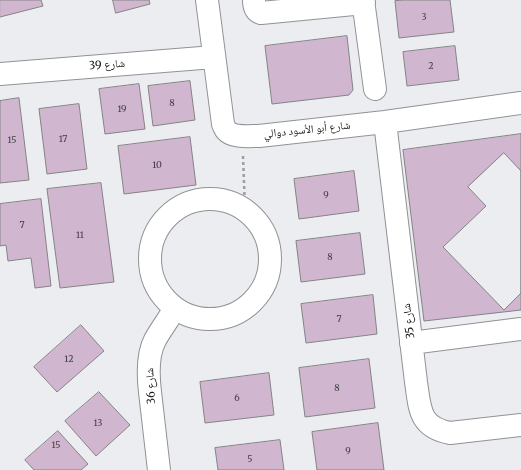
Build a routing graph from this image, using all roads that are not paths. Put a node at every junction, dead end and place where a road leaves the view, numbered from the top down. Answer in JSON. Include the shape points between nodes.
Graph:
{"nodes":[{"id":1,"x":207,"y":0,"type":"edge"},
{"id":2,"x":254,"y":0,"type":"edge"},
{"id":3,"x":364,"y":2,"type":"edge"},
{"id":4,"x":214,"y":57,"type":"junction"},
{"id":5,"x":0,"y":74,"type":"edge"},
{"id":6,"x":375,"y":89,"type":"dead end"},
{"id":7,"x":521,"y":103,"type":"edge"},
{"id":8,"x":385,"y":122,"type":"junction"},
{"id":9,"x":175,"y":308,"type":"junction"},
{"id":10,"x":521,"y":329,"type":"edge"},
{"id":11,"x":411,"y":343,"type":"junction"},
{"id":12,"x":521,"y":425,"type":"edge"},
{"id":13,"x":159,"y":470,"type":"edge"}],
"edges":[{"from":1,"to":4,"type":"street","name":"شارع أبو الأسود دوالي"},
{"from":2,"to":3,"type":"street","via":[[255,9],[261,13]]},
{"from":3,"to":6,"type":"street"},
{"from":4,"to":5,"type":"street","name":"شارع 39"},
{"from":4,"to":8,"type":"street","name":"شارع أبو الأسود دوالي","via":[[223,124],[227,132],[234,135],[259,136]]},
{"from":7,"to":8,"type":"street","name":"شارع أبو الأسود دوالي"},
{"from":8,"to":11,"type":"street","name":"شارع 35"},
{"from":9,"to":9,"type":"street","via":[[163,297],[154,282],[150,265],[150,248],[165,218],[179,207],[195,200],[212,198],[229,201],[244,209],[257,221],[266,236],[270,252],[270,269],[264,286],[254,300],[241,311],[225,317],[202,318]]},
{"from":9,"to":13,"type":"street","name":"شارع 36","via":[[154,341],[149,366],[148,379]]},
{"from":10,"to":11,"type":"street"},
{"from":11,"to":12,"type":"street","name":"شارع 35","via":[[420,411],[431,426],[450,433]]}]}
